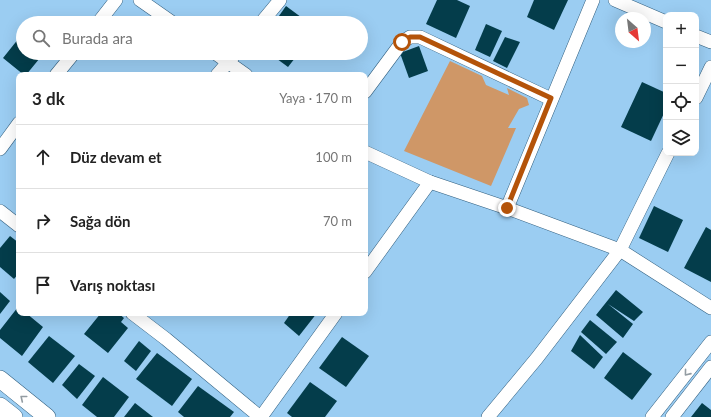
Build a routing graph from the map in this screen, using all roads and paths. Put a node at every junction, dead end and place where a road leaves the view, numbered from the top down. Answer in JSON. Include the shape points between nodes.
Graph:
{"nodes":[{"id":1,"x":116,"y":0,"type":"edge"},
{"id":2,"x":140,"y":0,"type":"edge"},
{"id":3,"x":280,"y":0,"type":"edge"},
{"id":4,"x":592,"y":0,"type":"edge"},
{"id":5,"x":615,"y":0,"type":"edge"},
{"id":6,"x":103,"y":16,"type":"edge"},
{"id":7,"x":163,"y":16,"type":"edge"},
{"id":8,"x":267,"y":16,"type":"edge"},
{"id":9,"x":663,"y":21,"type":"edge"},
{"id":10,"x":699,"y":37,"type":"edge"},
{"id":11,"x":711,"y":42,"type":"edge"},
{"id":12,"x":68,"y":60,"type":"edge"},
{"id":13,"x":230,"y":60,"type":"edge"},
{"id":14,"x":234,"y":60,"type":"edge"},
{"id":15,"x":711,"y":68,"type":"edge"},
{"id":16,"x":58,"y":72,"type":"edge"},
{"id":17,"x":220,"y":72,"type":"edge"},
{"id":18,"x":244,"y":72,"type":"edge"},
{"id":19,"x":368,"y":88,"type":"edge"},
{"id":20,"x":699,"y":92,"type":"edge"},
{"id":21,"x":551,"y":98,"type":"junction"},
{"id":22,"x":16,"y":127,"type":"edge"},
{"id":23,"x":0,"y":149,"type":"edge"},
{"id":24,"x":368,"y":153,"type":"edge"},
{"id":25,"x":667,"y":156,"type":"edge"},
{"id":26,"x":430,"y":182,"type":"junction"},
{"id":27,"x":507,"y":208,"type":"junction"},
{"id":28,"x":0,"y":211,"type":"edge"},
{"id":29,"x":16,"y":224,"type":"edge"},
{"id":30,"x":620,"y":250,"type":"junction"},
{"id":31,"x":368,"y":268,"type":"edge"},
{"id":32,"x":711,"y":308,"type":"edge"},
{"id":33,"x":136,"y":316,"type":"edge"},
{"id":34,"x":329,"y":316,"type":"edge"},
{"id":35,"x":711,"y":342,"type":"edge"},
{"id":36,"x":711,"y":367,"type":"edge"},
{"id":37,"x":0,"y":379,"type":"edge"},
{"id":38,"x":0,"y":406,"type":"edge"},
{"id":39,"x":14,"y":417,"type":"edge"},
{"id":40,"x":47,"y":417,"type":"edge"},
{"id":41,"x":261,"y":417,"type":"edge"},
{"id":42,"x":488,"y":417,"type":"edge"},
{"id":43,"x":652,"y":417,"type":"edge"},
{"id":44,"x":672,"y":417,"type":"edge"}],
"edges":[{"from":1,"to":6,"type":"street"},
{"from":2,"to":7,"type":"street"},
{"from":3,"to":8,"type":"street"},
{"from":4,"to":21,"type":"street"},
{"from":5,"to":9,"type":"street"},
{"from":10,"to":11,"type":"street"},
{"from":12,"to":16,"type":"street"},
{"from":13,"to":17,"type":"street"},
{"from":14,"to":18,"type":"street"},
{"from":15,"to":20,"type":"street"},
{"from":19,"to":21,"type":"street","via":[[402,42],[410,37],[420,37]]},
{"from":21,"to":27,"type":"street"},
{"from":22,"to":23,"type":"street"},
{"from":24,"to":26,"type":"street"},
{"from":25,"to":30,"type":"street"},
{"from":26,"to":27,"type":"street"},
{"from":26,"to":31,"type":"street"},
{"from":27,"to":30,"type":"street"},
{"from":28,"to":29,"type":"street"},
{"from":30,"to":32,"type":"street"},
{"from":30,"to":42,"type":"street"},
{"from":33,"to":41,"type":"street"},
{"from":34,"to":41,"type":"street"},
{"from":35,"to":43,"type":"street","one_way":true},
{"from":36,"to":44,"type":"street"},
{"from":40,"to":37,"type":"main road","one_way":true},
{"from":38,"to":39,"type":"main road"}]}
